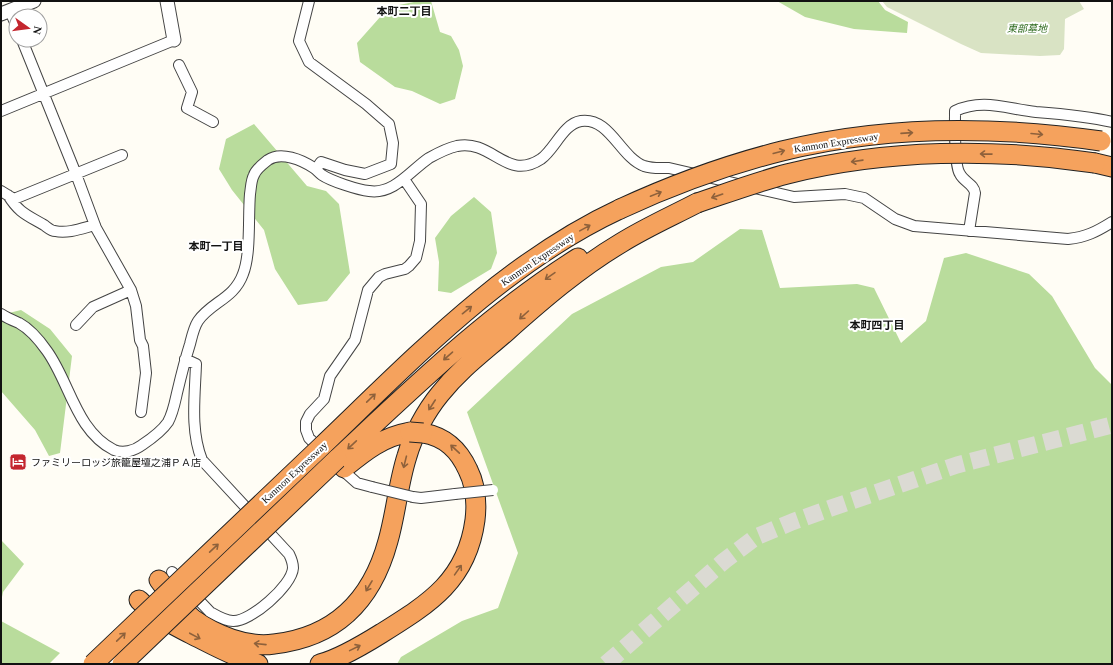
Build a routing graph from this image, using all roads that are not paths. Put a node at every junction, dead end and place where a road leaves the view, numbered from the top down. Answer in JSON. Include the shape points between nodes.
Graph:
{"nodes":[{"id":1,"x":34,"y":1,"type":"edge"},
{"id":2,"x":167,"y":1,"type":"edge"},
{"id":3,"x":309,"y":1,"type":"edge"},
{"id":4,"x":11,"y":8,"type":"edge"},
{"id":5,"x":174,"y":40,"type":"joint"},
{"id":6,"x":25,"y":48,"type":"edge"},
{"id":7,"x":179,"y":65,"type":"dead end"},
{"id":8,"x":44,"y":94,"type":"junction"},
{"id":9,"x":1,"y":111,"type":"edge"},
{"id":10,"x":213,"y":122,"type":"dead end"},
{"id":11,"x":1112,"y":122,"type":"edge"},
{"id":12,"x":1106,"y":143,"type":"edge"},
{"id":13,"x":122,"y":155,"type":"dead end"},
{"id":14,"x":1103,"y":165,"type":"edge"},
{"id":15,"x":316,"y":169,"type":"junction"},
{"id":16,"x":76,"y":174,"type":"junction"},
{"id":17,"x":404,"y":180,"type":"junction"},
{"id":18,"x":5,"y":193,"type":"edge"},
{"id":19,"x":697,"y":203,"type":"junction"},
{"id":20,"x":1112,"y":222,"type":"edge"},
{"id":21,"x":95,"y":225,"type":"junction"},
{"id":22,"x":969,"y":231,"type":"junction"},
{"id":23,"x":131,"y":290,"type":"junction"},
{"id":24,"x":1,"y":314,"type":"edge"},
{"id":25,"x":76,"y":325,"type":"dead end"},
{"id":26,"x":185,"y":359,"type":"junction"},
{"id":27,"x":141,"y":412,"type":"dead end"},
{"id":28,"x":340,"y":463,"type":"junction"},
{"id":29,"x":493,"y":490,"type":"dead end"},
{"id":30,"x":166,"y":576,"type":"joint"},
{"id":31,"x":139,"y":600,"type":"dead end"},
{"id":32,"x":93,"y":664,"type":"edge"},
{"id":33,"x":122,"y":664,"type":"edge"},
{"id":34,"x":258,"y":664,"type":"edge"},
{"id":35,"x":320,"y":664,"type":"edge"}],
"edges":[{"from":1,"to":4,"type":"street"},
{"from":2,"to":5,"type":"street"},
{"from":3,"to":15,"type":"street","via":[[299,41],[309,62],[389,124],[393,143],[391,164],[365,174],[321,162]]},
{"from":5,"to":8,"type":"street"},
{"from":6,"to":8,"type":"street"},
{"from":7,"to":10,"type":"street","via":[[192,92],[187,108]]},
{"from":8,"to":9,"type":"street"},
{"from":8,"to":16,"type":"street"},
{"from":11,"to":22,"type":"street","via":[[984,104],[965,106],[955,111],[959,174],[975,193]]},
{"from":32,"to":12,"type":"highway","name":"Kanmon Expressway","one_way":true,"bridge":true,"via":[[461,315],[539,255],[620,209],[736,164],[783,151],[877,135],[979,131],[1030,133]]},
{"from":13,"to":16,"type":"street"},
{"from":14,"to":19,"type":"highway","name":"Kanmon Expressway","one_way":true,"bridge":true,"via":[[1020,154],[978,153],[880,158],[788,174]]},
{"from":15,"to":17,"type":"street","via":[[322,175],[340,183],[371,192],[386,189]]},
{"from":15,"to":26,"type":"street","via":[[296,159],[278,156],[268,160],[254,173],[244,272],[233,292],[198,322]]},
{"from":16,"to":18,"type":"street","via":[[14,199]]},
{"from":16,"to":21,"type":"street"},
{"from":17,"to":22,"type":"street","via":[[430,158],[462,146],[485,150],[510,165],[518,167],[532,164],[544,156],[570,127],[584,121],[596,123],[604,128],[627,154],[647,167],[669,168],[794,197],[845,194],[864,198],[895,219],[914,226]]},
{"from":17,"to":29,"type":"street","bridge":true,"via":[[421,204],[420,241],[416,258],[405,269],[384,274],[368,290],[355,340],[330,376],[324,399],[310,414],[306,430],[309,438],[348,476],[372,487],[421,498]]},
{"from":18,"to":21,"type":"street","via":[[20,210],[52,231],[69,232]]},
{"from":19,"to":28,"type":"highway","name":"Kanmon Expressway","one_way":true,"via":[[614,238],[554,273],[448,356]]},
{"from":19,"to":30,"type":"highway","one_way":true,"via":[[620,243],[582,269],[525,314],[446,385],[426,414],[412,442],[388,541],[377,571],[361,598],[342,619],[321,632],[297,640],[270,645],[235,640],[193,618],[175,601]]},
{"from":20,"to":22,"type":"street","via":[[1082,238],[1068,240]]},
{"from":21,"to":23,"type":"street"},
{"from":23,"to":25,"type":"street","via":[[92,307]]},
{"from":23,"to":27,"type":"street","via":[[136,306],[146,373]]},
{"from":24,"to":26,"type":"street","via":[[18,323],[42,344],[56,364],[87,426],[115,450],[131,451],[138,448],[167,424]]},
{"from":26,"to":30,"type":"street","via":[[196,364],[194,428],[202,460],[289,554],[293,569],[288,582],[274,598],[251,615],[233,621],[210,612]]},
{"from":28,"to":33,"type":"highway","bridge":true,"via":[[263,538],[226,565]]},
{"from":35,"to":28,"type":"highway","one_way":true,"via":[[366,643],[412,614],[447,585],[460,567],[474,531],[476,509],[472,478],[461,455],[436,436],[417,433],[388,438]]},
{"from":31,"to":34,"type":"highway","one_way":true,"via":[[148,610],[166,621],[241,659]]}]}
